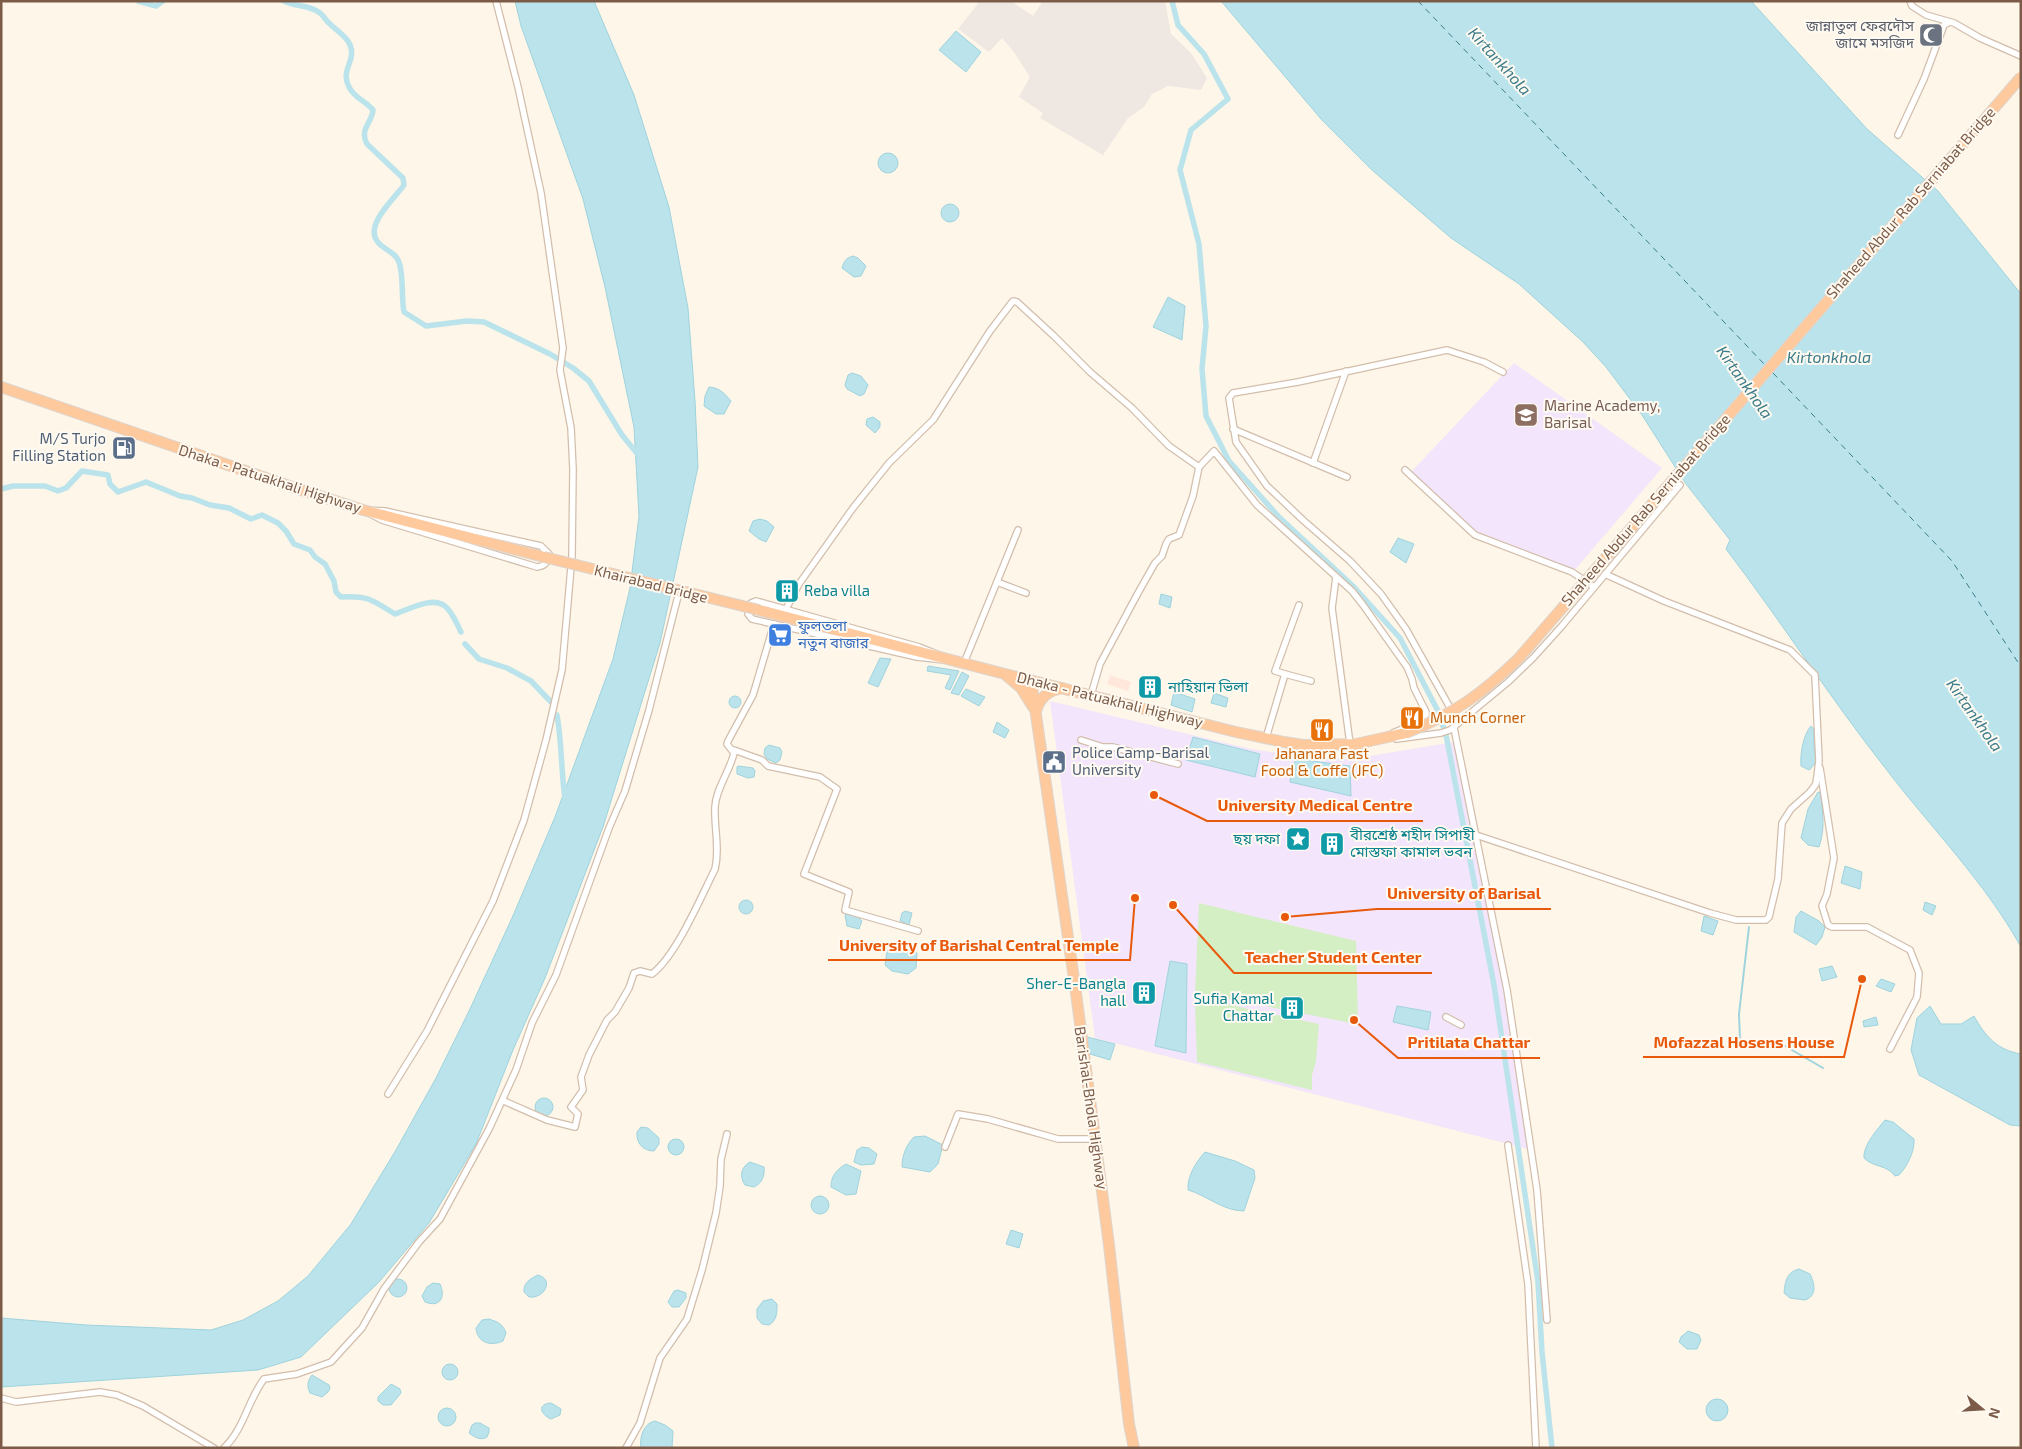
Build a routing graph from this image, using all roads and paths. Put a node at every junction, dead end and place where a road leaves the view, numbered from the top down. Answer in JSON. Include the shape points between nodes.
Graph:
{"nodes":[{"id":1,"x":496,"y":1,"type":"edge"},
{"id":2,"x":1910,"y":1,"type":"edge"},
{"id":3,"x":1948,"y":23,"type":"junction"},
{"id":4,"x":2021,"y":56,"type":"edge"},
{"id":5,"x":2021,"y":77,"type":"edge"},
{"id":6,"x":1898,"y":134,"type":"dead end"},
{"id":7,"x":1346,"y":371,"type":"junction"},
{"id":8,"x":1503,"y":372,"type":"dead end"},
{"id":9,"x":1,"y":387,"type":"edge"},
{"id":10,"x":1233,"y":429,"type":"junction"},
{"id":11,"x":1313,"y":463,"type":"junction"},
{"id":12,"x":1200,"y":467,"type":"junction"},
{"id":13,"x":1405,"y":470,"type":"dead end"},
{"id":14,"x":1347,"y":477,"type":"dead end"},
{"id":15,"x":1680,"y":485,"type":"dead end"},
{"id":16,"x":363,"y":510,"type":"junction"},
{"id":17,"x":1018,"y":530,"type":"dead end"},
{"id":18,"x":544,"y":557,"type":"joint"},
{"id":19,"x":1605,"y":574,"type":"junction"},
{"id":20,"x":1336,"y":578,"type":"junction"},
{"id":21,"x":996,"y":582,"type":"junction"},
{"id":22,"x":1594,"y":587,"type":"junction"},
{"id":23,"x":1026,"y":593,"type":"dead end"},
{"id":24,"x":678,"y":596,"type":"dead end"},
{"id":25,"x":1299,"y":605,"type":"dead end"},
{"id":26,"x":786,"y":609,"type":"junction"},
{"id":27,"x":759,"y":610,"type":"joint"},
{"id":28,"x":774,"y":624,"type":"junction"},
{"id":29,"x":959,"y":662,"type":"junction"},
{"id":30,"x":1005,"y":674,"type":"junction"},
{"id":31,"x":1285,"y":674,"type":"junction"},
{"id":32,"x":1031,"y":680,"type":"junction"},
{"id":33,"x":1311,"y":681,"type":"dead end"},
{"id":34,"x":1062,"y":688,"type":"junction"},
{"id":35,"x":1091,"y":695,"type":"junction"},
{"id":36,"x":1036,"y":712,"type":"junction"},
{"id":37,"x":1458,"y":722,"type":"junction"},
{"id":38,"x":1452,"y":729,"type":"junction"},
{"id":39,"x":1406,"y":733,"type":"joint"},
{"id":40,"x":1266,"y":738,"type":"junction"},
{"id":41,"x":1081,"y":740,"type":"dead end"},
{"id":42,"x":1382,"y":740,"type":"junction"},
{"id":43,"x":1350,"y":744,"type":"junction"},
{"id":44,"x":734,"y":750,"type":"junction"},
{"id":45,"x":1819,"y":761,"type":"junction"},
{"id":46,"x":1178,"y":764,"type":"dead end"},
{"id":47,"x":1476,"y":835,"type":"junction"},
{"id":48,"x":918,"y":931,"type":"dead end"},
{"id":49,"x":1446,"y":1018,"type":"dead end"},
{"id":50,"x":1461,"y":1025,"type":"dead end"},
{"id":51,"x":1890,"y":1049,"type":"dead end"},
{"id":52,"x":388,"y":1094,"type":"dead end"},
{"id":53,"x":504,"y":1101,"type":"junction"},
{"id":54,"x":727,"y":1134,"type":"dead end"},
{"id":55,"x":1095,"y":1139,"type":"junction"},
{"id":56,"x":1508,"y":1145,"type":"dead end"},
{"id":57,"x":945,"y":1147,"type":"dead end"},
{"id":58,"x":1547,"y":1320,"type":"dead end"},
{"id":59,"x":1,"y":1398,"type":"edge"},
{"id":60,"x":214,"y":1448,"type":"edge"},
{"id":61,"x":224,"y":1448,"type":"edge"},
{"id":62,"x":626,"y":1448,"type":"edge"},
{"id":63,"x":1134,"y":1448,"type":"edge"},
{"id":64,"x":1536,"y":1448,"type":"edge"}],
"edges":[{"from":1,"to":52,"type":"street","via":[[540,193],[563,348],[560,370],[571,428],[572,556],[562,670],[524,820],[493,901],[427,1030]]},
{"from":2,"to":3,"type":"street","via":[[1926,15]]},
{"from":3,"to":4,"type":"street"},
{"from":3,"to":6,"type":"street"},
{"from":5,"to":39,"type":"highway","name":"Shaheed Abdur Rab Serniabat Bridge","bridge":true,"via":[[1519,658],[1463,705]]},
{"from":7,"to":8,"type":"street","via":[[1447,350]]},
{"from":7,"to":10,"type":"street","via":[[1233,393],[1229,398]]},
{"from":7,"to":11,"type":"street"},
{"from":9,"to":16,"type":"highway","name":"Dhaka - Patuakhali Highway"},
{"from":10,"to":11,"type":"street"},
{"from":10,"to":37,"type":"street","via":[[1236,442],[1267,486],[1350,561],[1381,594],[1406,629]]},
{"from":11,"to":14,"type":"street"},
{"from":12,"to":20,"type":"street","via":[[1214,451],[1257,504]]},
{"from":12,"to":26,"type":"street","via":[[1169,446],[1132,408],[1013,302],[990,331],[933,420],[890,463],[853,508],[799,584]]},
{"from":12,"to":35,"type":"street","via":[[1179,535],[1169,539],[1138,593],[1100,664]]},
{"from":13,"to":22,"type":"street","via":[[1475,535],[1572,572]]},
{"from":15,"to":19,"type":"street"},
{"from":16,"to":16,"type":"street","via":[[385,511],[541,546],[549,554],[547,563],[537,567],[382,520]]},
{"from":16,"to":18,"type":"highway","name":"Dhaka - Patuakhali Highway"},
{"from":17,"to":21,"type":"street"},
{"from":18,"to":27,"type":"highway","name":"Khairabad Bridge","bridge":true},
{"from":19,"to":22,"type":"street"},
{"from":19,"to":45,"type":"street","via":[[1790,650],[1815,675]]},
{"from":20,"to":42,"type":"street","via":[[1368,611],[1407,667],[1426,712],[1424,718]]},
{"from":20,"to":43,"type":"street","via":[[1332,608]]},
{"from":21,"to":23,"type":"street"},
{"from":21,"to":29,"type":"street"},
{"from":22,"to":37,"type":"street","via":[[1527,664]]},
{"from":24,"to":53,"type":"street","via":[[625,791]]},
{"from":25,"to":31,"type":"street","via":[[1275,670]]},
{"from":26,"to":28,"type":"street","via":[[763,602],[751,603],[748,614],[752,619]]},
{"from":26,"to":29,"type":"street","via":[[919,647]]},
{"from":27,"to":29,"type":"highway","name":"Dhaka - Patuakhali Highway"},
{"from":28,"to":29,"type":"street","via":[[917,657]]},
{"from":28,"to":44,"type":"street","via":[[753,695],[728,741]]},
{"from":29,"to":30,"type":"highway","name":"Dhaka - Patuakhali Highway"},
{"from":30,"to":32,"type":"highway","name":"Dhaka - Patuakhali Highway"},
{"from":30,"to":36,"type":"highway","via":[[1021,688]]},
{"from":31,"to":33,"type":"street"},
{"from":31,"to":40,"type":"street"},
{"from":32,"to":34,"type":"highway","name":"Dhaka - Patuakhali Highway"},
{"from":32,"to":36,"type":"highway","name":"Barishal-Bhola Highway"},
{"from":34,"to":35,"type":"highway","name":"Dhaka - Patuakhali Highway"},
{"from":34,"to":36,"type":"highway","via":[[1041,699]]},
{"from":35,"to":40,"type":"highway","name":"Dhaka - Patuakhali Highway"},
{"from":36,"to":55,"type":"highway","name":"Barishal-Bhola Highway"},
{"from":37,"to":38,"type":"street"},
{"from":38,"to":42,"type":"street","via":[[1406,739]]},
{"from":38,"to":47,"type":"street"},
{"from":39,"to":42,"type":"highway","name":"Dhaka - Patuakhali Highway"},
{"from":40,"to":43,"type":"highway","name":"Dhaka - Patuakhali Highway","via":[[1303,745]]},
{"from":41,"to":46,"type":"street"},
{"from":42,"to":43,"type":"highway","name":"Dhaka - Patuakhali Highway"},
{"from":44,"to":48,"type":"street","via":[[762,760],[768,766],[820,777],[837,789],[804,874],[849,892],[845,910]]},
{"from":44,"to":53,"type":"street","via":[[715,807],[718,858],[715,869],[679,940],[658,970],[652,974],[634,973],[629,988],[607,1020],[581,1077],[583,1090],[571,1107],[578,1114],[575,1127],[547,1120]]},
{"from":45,"to":47,"type":"street","via":[[1816,784],[1782,823],[1778,879],[1766,920],[1736,920],[1710,913]]},
{"from":45,"to":51,"type":"street","via":[[1834,858],[1822,906],[1828,925],[1866,927],[1893,940],[1910,950],[1919,973],[1917,997]]},
{"from":47,"to":58,"type":"street","via":[[1507,990],[1537,1190]]},
{"from":49,"to":50,"type":"street"},
{"from":53,"to":61,"type":"street","via":[[440,1219],[384,1289],[362,1328],[332,1362],[297,1374],[264,1378],[241,1424]]},
{"from":54,"to":62,"type":"street","via":[[716,1213],[687,1319],[660,1358],[640,1423]]},
{"from":55,"to":57,"type":"street","via":[[1058,1139],[958,1114]]},
{"from":55,"to":63,"type":"highway","name":"Barishal-Bhola Highway"},
{"from":56,"to":64,"type":"street","via":[[1528,1284]]},
{"from":59,"to":60,"type":"street","via":[[16,1402],[100,1392],[117,1395],[144,1406]]}]}
